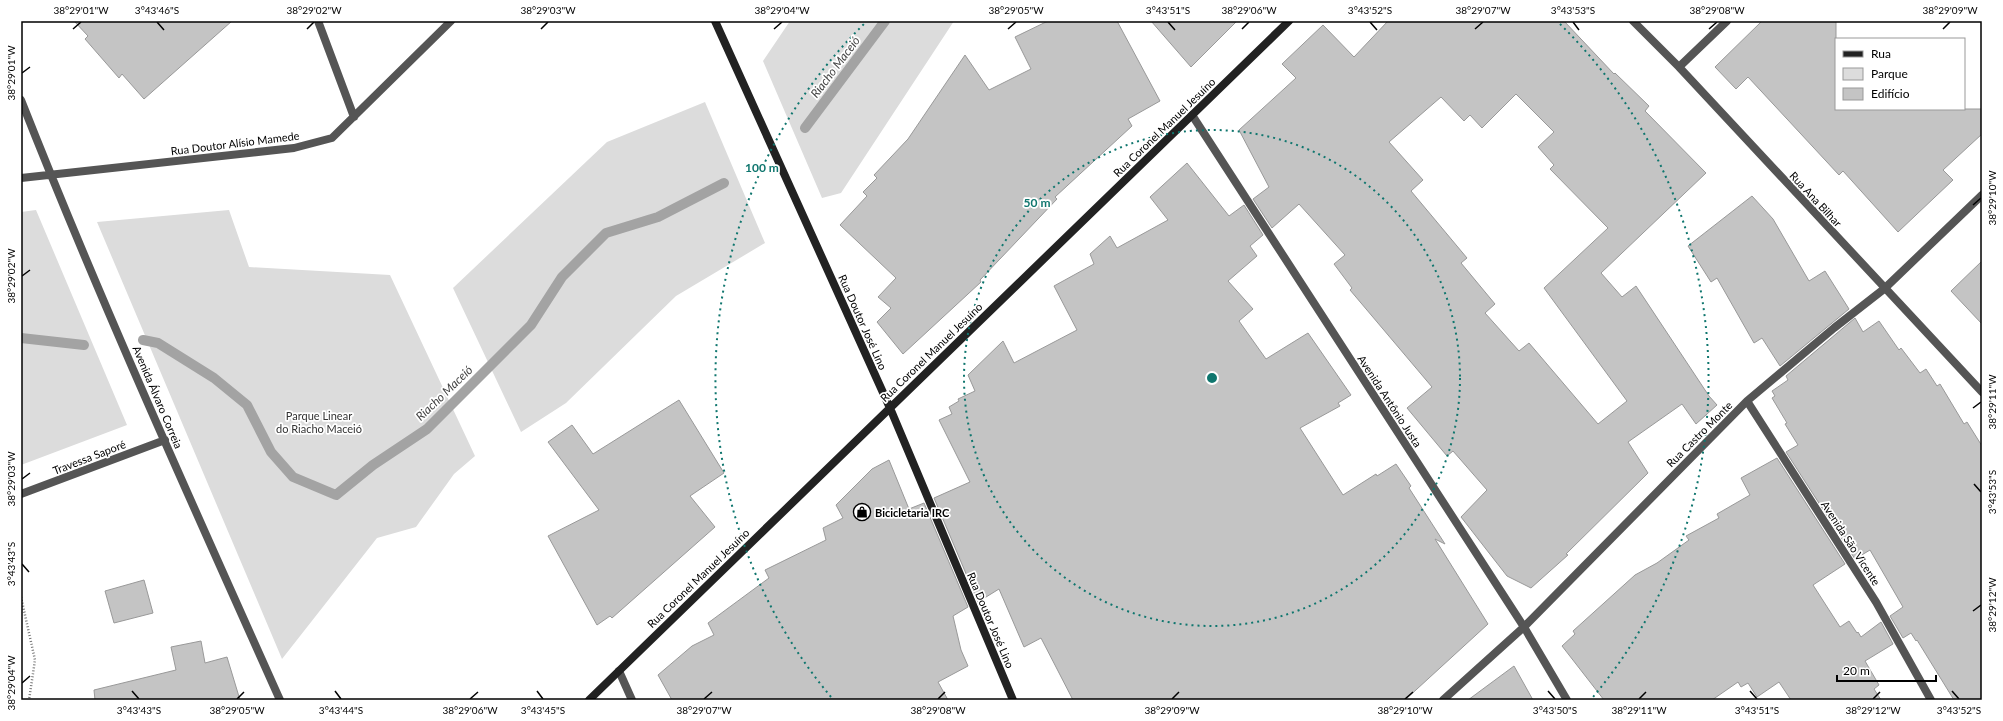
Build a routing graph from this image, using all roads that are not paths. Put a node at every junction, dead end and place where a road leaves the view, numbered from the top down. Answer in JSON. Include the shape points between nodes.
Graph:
{"nodes":[{"id":1,"x":318,"y":21,"type":"edge"},
{"id":2,"x":451,"y":21,"type":"edge"},
{"id":3,"x":716,"y":21,"type":"edge"},
{"id":4,"x":1289,"y":21,"type":"edge"},
{"id":5,"x":1633,"y":21,"type":"edge"},
{"id":6,"x":1726,"y":21,"type":"edge"},
{"id":7,"x":1679,"y":67,"type":"junction"},
{"id":8,"x":21,"y":100,"type":"edge"},
{"id":9,"x":1192,"y":115,"type":"junction"},
{"id":10,"x":354,"y":117,"type":"junction"},
{"id":11,"x":50,"y":174,"type":"junction"},
{"id":12,"x":21,"y":178,"type":"edge"},
{"id":13,"x":1982,"y":195,"type":"edge"},
{"id":14,"x":1884,"y":289,"type":"junction"},
{"id":15,"x":1982,"y":392,"type":"edge"},
{"id":16,"x":1748,"y":401,"type":"junction"},
{"id":17,"x":890,"y":408,"type":"junction"},
{"id":18,"x":165,"y":440,"type":"junction"},
{"id":19,"x":21,"y":494,"type":"edge"},
{"id":20,"x":1524,"y":627,"type":"junction"},
{"id":21,"x":618,"y":671,"type":"junction"},
{"id":22,"x":280,"y":700,"type":"edge"},
{"id":23,"x":589,"y":700,"type":"edge"},
{"id":24,"x":632,"y":700,"type":"edge"},
{"id":25,"x":1013,"y":700,"type":"edge"},
{"id":26,"x":1443,"y":700,"type":"edge"},
{"id":27,"x":1567,"y":700,"type":"edge"},
{"id":28,"x":1931,"y":700,"type":"edge"}],
"edges":[{"from":1,"to":10,"type":"street"},
{"from":2,"to":10,"type":"street","name":"Rua Doutor Alísio Mamede"},
{"from":3,"to":17,"type":"street","name":"Rua Doutor José Lino"},
{"from":4,"to":9,"type":"street","name":"Rua Coronel Manuel Jesuíno"},
{"from":5,"to":7,"type":"street","name":"Rua Ana Bilhar"},
{"from":6,"to":7,"type":"street"},
{"from":7,"to":14,"type":"street","name":"Rua Ana Bilhar"},
{"from":8,"to":11,"type":"street","name":"Avenida Álvaro Correia"},
{"from":9,"to":17,"type":"street","name":"Rua Coronel Manuel Jesuíno"},
{"from":9,"to":20,"type":"street","name":"Avenida Antônio Justa"},
{"from":10,"to":11,"type":"street","name":"Rua Doutor Alísio Mamede","via":[[332,138],[294,148]]},
{"from":11,"to":12,"type":"street","name":"Rua Doutor Alísio Mamede"},
{"from":11,"to":18,"type":"street","name":"Avenida Álvaro Correia"},
{"from":13,"to":14,"type":"street","name":"Rua Castro Monte"},
{"from":14,"to":15,"type":"street","name":"Rua Ana Bilhar"},
{"from":14,"to":16,"type":"street","name":"Rua Castro Monte"},
{"from":16,"to":20,"type":"street","name":"Rua Castro Monte"},
{"from":16,"to":28,"type":"street","name":"Avenida São Vicente","via":[[1876,602]]},
{"from":17,"to":21,"type":"street","name":"Rua Coronel Manuel Jesuíno"},
{"from":17,"to":25,"type":"street","name":"Rua Doutor José Lino"},
{"from":18,"to":19,"type":"street","name":"Travessa Saporé"},
{"from":18,"to":22,"type":"street","name":"Avenida Álvaro Correia"},
{"from":20,"to":26,"type":"street","name":"Rua Castro Monte"},
{"from":20,"to":27,"type":"street","name":"Avenida Antônio Justa"},
{"from":21,"to":23,"type":"street","name":"Rua Coronel Manuel Jesuíno"},
{"from":21,"to":24,"type":"street"}]}
